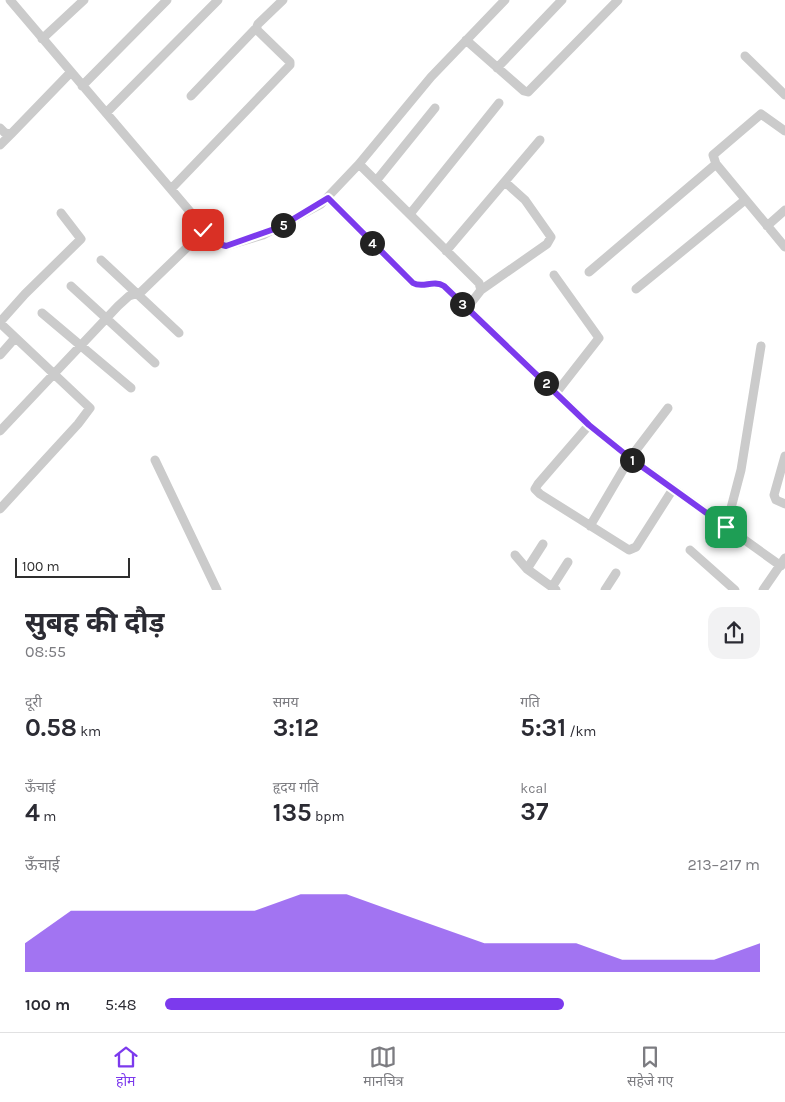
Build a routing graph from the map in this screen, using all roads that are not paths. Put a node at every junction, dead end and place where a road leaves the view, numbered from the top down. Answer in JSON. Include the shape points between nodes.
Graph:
{"nodes":[{"id":1,"x":10,"y":0,"type":"edge"},
{"id":2,"x":167,"y":0,"type":"edge"},
{"id":3,"x":218,"y":0,"type":"edge"},
{"id":4,"x":283,"y":0,"type":"edge"},
{"id":5,"x":506,"y":0,"type":"edge"},
{"id":6,"x":562,"y":0,"type":"edge"},
{"id":7,"x":618,"y":0,"type":"edge"},
{"id":8,"x":81,"y":1,"type":"edge"},
{"id":9,"x":257,"y":27,"type":"junction"},
{"id":10,"x":42,"y":39,"type":"junction"},
{"id":11,"x":466,"y":40,"type":"junction"},
{"id":12,"x":745,"y":56,"type":"dead end"},
{"id":13,"x":497,"y":68,"type":"junction"},
{"id":14,"x":70,"y":73,"type":"junction"},
{"id":15,"x":82,"y":86,"type":"junction"},
{"id":16,"x":785,"y":95,"type":"edge"},
{"id":17,"x":191,"y":96,"type":"dead end"},
{"id":18,"x":499,"y":103,"type":"dead end"},
{"id":19,"x":435,"y":108,"type":"dead end"},
{"id":20,"x":106,"y":113,"type":"junction"},
{"id":21,"x":0,"y":128,"type":"edge"},
{"id":22,"x":785,"y":131,"type":"edge"},
{"id":23,"x":11,"y":134,"type":"junction"},
{"id":24,"x":540,"y":140,"type":"dead end"},
{"id":25,"x":0,"y":145,"type":"edge"},
{"id":26,"x":358,"y":164,"type":"junction"},
{"id":27,"x":716,"y":164,"type":"junction"},
{"id":28,"x":376,"y":181,"type":"junction"},
{"id":29,"x":505,"y":182,"type":"junction"},
{"id":30,"x":172,"y":189,"type":"junction"},
{"id":31,"x":328,"y":198,"type":"junction"},
{"id":32,"x":745,"y":200,"type":"junction"},
{"id":33,"x":785,"y":210,"type":"edge"},
{"id":34,"x":61,"y":213,"type":"dead end"},
{"id":35,"x":410,"y":214,"type":"junction"},
{"id":36,"x":767,"y":226,"type":"junction"},
{"id":37,"x":203,"y":230,"type":"junction"},
{"id":38,"x":785,"y":247,"type":"edge"},
{"id":39,"x":446,"y":251,"type":"junction"},
{"id":40,"x":101,"y":260,"type":"dead end"},
{"id":41,"x":589,"y":272,"type":"dead end"},
{"id":42,"x":554,"y":275,"type":"dead end"},
{"id":43,"x":71,"y":286,"type":"dead end"},
{"id":44,"x":636,"y":289,"type":"dead end"},
{"id":45,"x":480,"y":290,"type":"junction"},
{"id":46,"x":138,"y":294,"type":"junction"},
{"id":47,"x":467,"y":308,"type":"junction"},
{"id":48,"x":42,"y":313,"type":"dead end"},
{"id":49,"x":106,"y":318,"type":"junction"},
{"id":50,"x":0,"y":322,"type":"edge"},
{"id":51,"x":179,"y":333,"type":"dead end"},
{"id":52,"x":15,"y":338,"type":"junction"},
{"id":53,"x":79,"y":345,"type":"junction"},
{"id":54,"x":761,"y":346,"type":"dead end"},
{"id":55,"x":0,"y":355,"type":"edge"},
{"id":56,"x":155,"y":363,"type":"dead end"},
{"id":57,"x":53,"y":373,"type":"junction"},
{"id":58,"x":131,"y":388,"type":"dead end"},
{"id":59,"x":556,"y":393,"type":"junction"},
{"id":60,"x":668,"y":408,"type":"dead end"},
{"id":61,"x":589,"y":425,"type":"junction"},
{"id":62,"x":0,"y":431,"type":"edge"},
{"id":63,"x":785,"y":456,"type":"edge"},
{"id":64,"x":630,"y":458,"type":"junction"},
{"id":65,"x":155,"y":460,"type":"dead end"},
{"id":66,"x":672,"y":489,"type":"junction"},
{"id":67,"x":785,"y":504,"type":"edge"},
{"id":68,"x":0,"y":509,"type":"edge"},
{"id":69,"x":590,"y":526,"type":"junction"},
{"id":70,"x":726,"y":527,"type":"junction"},
{"id":71,"x":543,"y":544,"type":"dead end"},
{"id":72,"x":690,"y":550,"type":"dead end"},
{"id":73,"x":515,"y":555,"type":"dead end"},
{"id":74,"x":568,"y":562,"type":"dead end"},
{"id":75,"x":783,"y":562,"type":"edge"},
{"id":76,"x":527,"y":569,"type":"junction"},
{"id":77,"x":616,"y":573,"type":"dead end"},
{"id":78,"x":554,"y":588,"type":"edge"},
{"id":79,"x":217,"y":590,"type":"edge"},
{"id":80,"x":604,"y":590,"type":"edge"},
{"id":81,"x":735,"y":590,"type":"edge"},
{"id":82,"x":763,"y":590,"type":"edge"}],
"edges":[{"from":1,"to":10,"type":"street"},
{"from":2,"to":15,"type":"street"},
{"from":3,"to":20,"type":"street"},
{"from":4,"to":9,"type":"street"},
{"from":5,"to":11,"type":"street"},
{"from":6,"to":13,"type":"street"},
{"from":7,"to":13,"type":"street","via":[[528,92]]},
{"from":8,"to":10,"type":"street"},
{"from":9,"to":17,"type":"street"},
{"from":9,"to":30,"type":"street","via":[[290,62],[290,66]]},
{"from":10,"to":14,"type":"street"},
{"from":11,"to":13,"type":"street"},
{"from":11,"to":26,"type":"street"},
{"from":12,"to":16,"type":"street"},
{"from":14,"to":15,"type":"street"},
{"from":14,"to":23,"type":"street"},
{"from":15,"to":20,"type":"street"},
{"from":18,"to":35,"type":"street"},
{"from":19,"to":28,"type":"street"},
{"from":20,"to":30,"type":"street"},
{"from":21,"to":23,"type":"street","via":[[5,134]]},
{"from":22,"to":27,"type":"street","via":[[761,114],[714,153]]},
{"from":23,"to":25,"type":"street"},
{"from":24,"to":29,"type":"street"},
{"from":26,"to":28,"type":"street"},
{"from":26,"to":31,"type":"street"},
{"from":27,"to":32,"type":"street"},
{"from":27,"to":41,"type":"street"},
{"from":28,"to":35,"type":"street"},
{"from":29,"to":39,"type":"street"},
{"from":29,"to":45,"type":"street","via":[[529,204],[550,235],[550,241]]},
{"from":30,"to":37,"type":"street"},
{"from":31,"to":37,"type":"street","via":[[280,227],[226,246]]},
{"from":31,"to":47,"type":"street","via":[[413,283],[440,283]]},
{"from":32,"to":36,"type":"street"},
{"from":32,"to":44,"type":"street"},
{"from":33,"to":36,"type":"street"},
{"from":34,"to":50,"type":"street","via":[[82,239]]},
{"from":35,"to":39,"type":"street"},
{"from":36,"to":38,"type":"street"},
{"from":37,"to":46,"type":"street"},
{"from":39,"to":45,"type":"street","via":[[479,283]]},
{"from":40,"to":46,"type":"street"},
{"from":42,"to":59,"type":"street","via":[[599,338]]},
{"from":43,"to":49,"type":"street"},
{"from":45,"to":47,"type":"street"},
{"from":46,"to":49,"type":"street","via":[[126,298]]},
{"from":46,"to":51,"type":"street"},
{"from":47,"to":59,"type":"street"},
{"from":48,"to":53,"type":"street"},
{"from":49,"to":53,"type":"street"},
{"from":49,"to":56,"type":"street"},
{"from":50,"to":52,"type":"street"},
{"from":52,"to":55,"type":"street"},
{"from":52,"to":57,"type":"street"},
{"from":53,"to":57,"type":"street"},
{"from":53,"to":58,"type":"street"},
{"from":54,"to":70,"type":"street","via":[[741,470]]},
{"from":57,"to":62,"type":"street"},
{"from":57,"to":68,"type":"street","via":[[90,408]]},
{"from":59,"to":61,"type":"street"},
{"from":60,"to":64,"type":"street"},
{"from":61,"to":64,"type":"street"},
{"from":61,"to":69,"type":"street","via":[[536,489]]},
{"from":63,"to":67,"type":"street","via":[[774,495],[776,500]]},
{"from":64,"to":66,"type":"street"},
{"from":64,"to":69,"type":"street"},
{"from":65,"to":79,"type":"street"},
{"from":66,"to":69,"type":"street","via":[[633,550],[625,549]]},
{"from":66,"to":70,"type":"street"},
{"from":70,"to":75,"type":"street"},
{"from":71,"to":76,"type":"street"},
{"from":72,"to":81,"type":"street"},
{"from":73,"to":76,"type":"street"},
{"from":74,"to":78,"type":"street"},
{"from":75,"to":82,"type":"street"},
{"from":76,"to":78,"type":"street"},
{"from":77,"to":80,"type":"street"}]}
